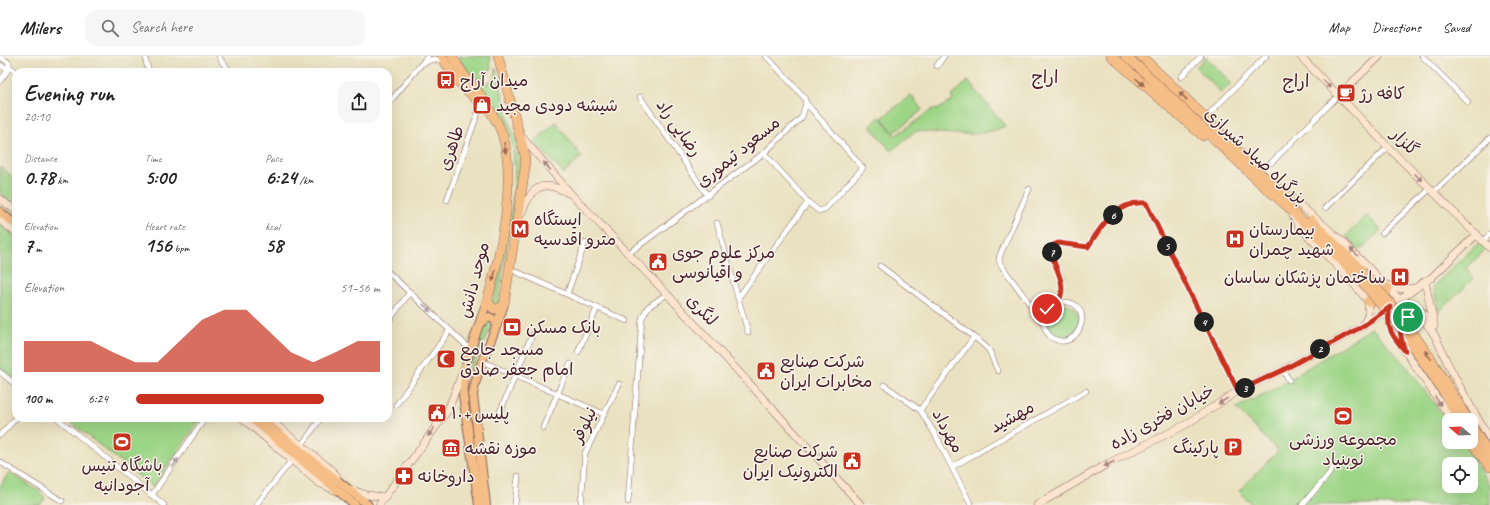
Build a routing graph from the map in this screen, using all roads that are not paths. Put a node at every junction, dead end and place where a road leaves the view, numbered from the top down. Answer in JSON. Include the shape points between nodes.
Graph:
{"nodes":[{"id":1,"x":146,"y":56,"type":"edge"},
{"id":2,"x":219,"y":56,"type":"edge"},
{"id":3,"x":428,"y":56,"type":"edge"},
{"id":4,"x":498,"y":56,"type":"edge"},
{"id":5,"x":766,"y":56,"type":"edge"},
{"id":6,"x":944,"y":56,"type":"edge"},
{"id":7,"x":1111,"y":56,"type":"edge"},
{"id":8,"x":1125,"y":56,"type":"edge"},
{"id":9,"x":1141,"y":56,"type":"edge"},
{"id":10,"x":1202,"y":56,"type":"edge"},
{"id":11,"x":1266,"y":56,"type":"edge"},
{"id":12,"x":1301,"y":56,"type":"edge"},
{"id":13,"x":1380,"y":56,"type":"edge"},
{"id":14,"x":1422,"y":56,"type":"edge"},
{"id":15,"x":0,"y":57,"type":"edge"},
{"id":16,"x":446,"y":58,"type":"edge"},
{"id":17,"x":423,"y":64,"type":"junction"},
{"id":18,"x":0,"y":65,"type":"edge"},
{"id":19,"x":937,"y":66,"type":"dead end"},
{"id":20,"x":10,"y":68,"type":"junction"},
{"id":21,"x":147,"y":68,"type":"edge"},
{"id":22,"x":227,"y":68,"type":"edge"},
{"id":23,"x":1181,"y":77,"type":"dead end"},
{"id":24,"x":0,"y":81,"type":"edge"},
{"id":25,"x":640,"y":96,"type":"dead end"},
{"id":26,"x":1338,"y":96,"type":"junction"},
{"id":27,"x":392,"y":99,"type":"edge"},
{"id":28,"x":1468,"y":102,"type":"dead end"},
{"id":29,"x":806,"y":103,"type":"junction"},
{"id":30,"x":481,"y":104,"type":"junction"},
{"id":31,"x":491,"y":112,"type":"junction"},
{"id":32,"x":1211,"y":112,"type":"dead end"},
{"id":33,"x":520,"y":136,"type":"junction"},
{"id":34,"x":1490,"y":138,"type":"edge"},
{"id":35,"x":1388,"y":147,"type":"junction"},
{"id":36,"x":764,"y":153,"type":"junction"},
{"id":37,"x":1271,"y":163,"type":"dead end"},
{"id":38,"x":1257,"y":180,"type":"junction"},
{"id":39,"x":1275,"y":186,"type":"junction"},
{"id":40,"x":1029,"y":190,"type":"dead end"},
{"id":41,"x":1432,"y":191,"type":"junction"},
{"id":42,"x":572,"y":195,"type":"junction"},
{"id":43,"x":708,"y":196,"type":"junction"},
{"id":44,"x":0,"y":199,"type":"edge"},
{"id":45,"x":447,"y":200,"type":"dead end"},
{"id":46,"x":808,"y":202,"type":"junction"},
{"id":47,"x":0,"y":206,"type":"edge"},
{"id":48,"x":1288,"y":207,"type":"junction"},
{"id":49,"x":1325,"y":208,"type":"dead end"},
{"id":50,"x":12,"y":210,"type":"edge"},
{"id":51,"x":12,"y":211,"type":"edge"},
{"id":52,"x":0,"y":212,"type":"edge"},
{"id":53,"x":0,"y":220,"type":"edge"},
{"id":54,"x":12,"y":222,"type":"edge"},
{"id":55,"x":517,"y":222,"type":"junction"},
{"id":56,"x":717,"y":223,"type":"dead end"},
{"id":57,"x":12,"y":230,"type":"edge"},
{"id":58,"x":1476,"y":233,"type":"junction"},
{"id":59,"x":1382,"y":234,"type":"dead end"},
{"id":60,"x":1490,"y":234,"type":"edge"},
{"id":61,"x":1483,"y":240,"type":"junction"},
{"id":62,"x":586,"y":243,"type":"dead end"},
{"id":63,"x":1490,"y":248,"type":"edge"},
{"id":64,"x":629,"y":253,"type":"junction"},
{"id":65,"x":880,"y":266,"type":"dead end"},
{"id":66,"x":510,"y":268,"type":"junction"},
{"id":67,"x":1359,"y":273,"type":"junction"},
{"id":68,"x":392,"y":276,"type":"edge"},
{"id":69,"x":1425,"y":281,"type":"junction"},
{"id":70,"x":1386,"y":286,"type":"junction"},
{"id":71,"x":1416,"y":288,"type":"junction"},
{"id":72,"x":410,"y":292,"type":"junction"},
{"id":73,"x":567,"y":294,"type":"junction"},
{"id":74,"x":667,"y":294,"type":"junction"},
{"id":75,"x":488,"y":298,"type":"junction"},
{"id":76,"x":738,"y":298,"type":"junction"},
{"id":77,"x":1400,"y":300,"type":"junction"},
{"id":78,"x":1368,"y":301,"type":"junction"},
{"id":79,"x":1058,"y":302,"type":"junction"},
{"id":80,"x":504,"y":304,"type":"junction"},
{"id":81,"x":1390,"y":307,"type":"junction"},
{"id":82,"x":597,"y":308,"type":"junction"},
{"id":83,"x":392,"y":317,"type":"edge"},
{"id":84,"x":627,"y":322,"type":"dead end"},
{"id":85,"x":1043,"y":322,"type":"junction"},
{"id":86,"x":480,"y":323,"type":"junction"},
{"id":87,"x":497,"y":325,"type":"junction"},
{"id":88,"x":1363,"y":326,"type":"junction"},
{"id":89,"x":1434,"y":326,"type":"junction"},
{"id":90,"x":450,"y":330,"type":"junction"},
{"id":91,"x":748,"y":332,"type":"dead end"},
{"id":92,"x":532,"y":335,"type":"dead end"},
{"id":93,"x":1435,"y":335,"type":"junction"},
{"id":94,"x":974,"y":337,"type":"junction"},
{"id":95,"x":471,"y":350,"type":"junction"},
{"id":96,"x":1405,"y":351,"type":"junction"},
{"id":97,"x":578,"y":352,"type":"dead end"},
{"id":98,"x":467,"y":360,"type":"junction"},
{"id":99,"x":481,"y":361,"type":"junction"},
{"id":100,"x":570,"y":364,"type":"dead end"},
{"id":101,"x":998,"y":370,"type":"dead end"},
{"id":102,"x":1283,"y":370,"type":"junction"},
{"id":103,"x":0,"y":372,"type":"edge"},
{"id":104,"x":516,"y":376,"type":"junction"},
{"id":105,"x":1289,"y":380,"type":"dead end"},
{"id":106,"x":12,"y":382,"type":"edge"},
{"id":107,"x":619,"y":384,"type":"dead end"},
{"id":108,"x":884,"y":385,"type":"dead end"},
{"id":109,"x":1086,"y":391,"type":"dead end"},
{"id":110,"x":1238,"y":391,"type":"junction"},
{"id":111,"x":1447,"y":391,"type":"junction"},
{"id":112,"x":558,"y":394,"type":"junction"},
{"id":113,"x":396,"y":405,"type":"dead end"},
{"id":114,"x":920,"y":410,"type":"junction"},
{"id":115,"x":500,"y":412,"type":"dead end"},
{"id":116,"x":1447,"y":413,"type":"edge"},
{"id":117,"x":1455,"y":413,"type":"edge"},
{"id":118,"x":1463,"y":413,"type":"edge"},
{"id":119,"x":604,"y":414,"type":"junction"},
{"id":120,"x":12,"y":422,"type":"edge"},
{"id":121,"x":62,"y":422,"type":"edge"},
{"id":122,"x":203,"y":422,"type":"edge"},
{"id":123,"x":247,"y":422,"type":"edge"},
{"id":124,"x":256,"y":422,"type":"edge"},
{"id":125,"x":265,"y":422,"type":"edge"},
{"id":126,"x":273,"y":422,"type":"edge"},
{"id":127,"x":318,"y":422,"type":"edge"},
{"id":128,"x":543,"y":428,"type":"dead end"},
{"id":129,"x":0,"y":435,"type":"edge"},
{"id":130,"x":1478,"y":436,"type":"edge"},
{"id":131,"x":1490,"y":439,"type":"edge"},
{"id":132,"x":301,"y":446,"type":"junction"},
{"id":133,"x":1476,"y":449,"type":"edge"},
{"id":134,"x":1490,"y":456,"type":"edge"},
{"id":135,"x":292,"y":460,"type":"junction"},
{"id":136,"x":0,"y":462,"type":"edge"},
{"id":137,"x":952,"y":467,"type":"junction"},
{"id":138,"x":1332,"y":468,"type":"dead end"},
{"id":139,"x":1490,"y":468,"type":"edge"},
{"id":140,"x":518,"y":476,"type":"dead end"},
{"id":141,"x":345,"y":491,"type":"junction"},
{"id":142,"x":152,"y":495,"type":"junction"},
{"id":143,"x":385,"y":497,"type":"junction"},
{"id":144,"x":62,"y":501,"type":"dead end"},
{"id":145,"x":628,"y":502,"type":"dead end"},
{"id":146,"x":162,"y":504,"type":"edge"},
{"id":147,"x":256,"y":505,"type":"edge"},
{"id":148,"x":355,"y":505,"type":"edge"},
{"id":149,"x":368,"y":505,"type":"edge"},
{"id":150,"x":379,"y":505,"type":"edge"},
{"id":151,"x":479,"y":505,"type":"edge"},
{"id":152,"x":486,"y":505,"type":"edge"},
{"id":153,"x":515,"y":505,"type":"edge"},
{"id":154,"x":581,"y":505,"type":"edge"},
{"id":155,"x":861,"y":505,"type":"edge"},
{"id":156,"x":971,"y":505,"type":"edge"},
{"id":157,"x":1037,"y":505,"type":"edge"},
{"id":158,"x":1302,"y":505,"type":"edge"}],
"edges":[{"from":1,"to":21,"type":"street"},
{"from":2,"to":22,"type":"street"},
{"from":3,"to":17,"type":"street"},
{"from":4,"to":33,"type":"highway","name":"موحد دانش"},
{"from":5,"to":29,"type":"street","via":[[800,91]]},
{"from":6,"to":19,"type":"street"},
{"from":7,"to":38,"type":"highway","one_way":true},
{"from":8,"to":38,"type":"highway","name":"بزرگراه صیاد شیرازی"},
{"from":39,"to":9,"type":"highway","name":"بزرگراه صیاد شیرازی","one_way":true},
{"from":10,"to":23,"type":"street"},
{"from":11,"to":32,"type":"street"},
{"from":12,"to":26,"type":"main road","name":"گلزار","one_way":true},
{"from":13,"to":26,"type":"main road"},
{"from":14,"to":28,"type":"street"},
{"from":15,"to":20,"type":"street","via":[[8,62]]},
{"from":16,"to":17,"type":"street","via":[[433,59]]},
{"from":16,"to":30,"type":"highway","via":[[461,86]]},
{"from":16,"to":31,"type":"highway","via":[[456,64]]},
{"from":17,"to":27,"type":"street"},
{"from":18,"to":20,"type":"street"},
{"from":20,"to":24,"type":"street"},
{"from":25,"to":43,"type":"street","name":"رضایی راد"},
{"from":26,"to":35,"type":"main road","name":"گلزار"},
{"from":26,"to":37,"type":"street"},
{"from":29,"to":36,"type":"street","name":"مسعود تیموری","via":[[802,117]]},
{"from":29,"to":46,"type":"street","via":[[863,168],[825,209],[819,211]]},
{"from":30,"to":31,"type":"highway"},
{"from":30,"to":45,"type":"street","name":"طاهری"},
{"from":31,"to":75,"type":"highway","name":"موحد دانش","one_way":true,"via":[[504,140],[508,178],[498,264]]},
{"from":42,"to":33,"type":"main road","name":"لنگری","one_way":true},
{"from":33,"to":55,"type":"highway","name":"موحد دانش","via":[[525,155],[525,169]]},
{"from":34,"to":41,"type":"street"},
{"from":35,"to":41,"type":"main road","name":"گلزار","one_way":true},
{"from":35,"to":49,"type":"street"},
{"from":36,"to":43,"type":"street","name":"مسعود تیموری"},
{"from":36,"to":46,"type":"street"},
{"from":38,"to":48,"type":"highway","name":"بزرگراه صیاد شیرازی"},
{"from":39,"to":67,"type":"highway","name":"بزرگراه صیاد شیرازی"},
{"from":70,"to":39,"type":"main road","one_way":true,"via":[[1337,237],[1294,199]]},
{"from":40,"to":85,"type":"street","via":[[1000,260],[1001,265]]},
{"from":41,"to":58,"type":"main road","name":"گلزار"},
{"from":41,"to":59,"type":"street"},
{"from":42,"to":55,"type":"main road","via":[[557,188],[538,187],[529,195]]},
{"from":42,"to":64,"type":"main road","name":"لنگری"},
{"from":43,"to":64,"type":"street","name":"مسعود تیموری"},
{"from":44,"to":50,"type":"main road"},
{"from":46,"to":76,"type":"street"},
{"from":47,"to":51,"type":"main road"},
{"from":48,"to":67,"type":"highway","name":"بزرگراه صیاد شیرازی"},
{"from":48,"to":78,"type":"main road","via":[[1299,226]]},
{"from":52,"to":54,"type":"main road"},
{"from":53,"to":57,"type":"main road"},
{"from":55,"to":66,"type":"highway","name":"موحد دانش"},
{"from":56,"to":76,"type":"street"},
{"from":58,"to":61,"type":"main road","name":"گلزار"},
{"from":58,"to":69,"type":"main road","name":"خیابان فخری زاده"},
{"from":60,"to":61,"type":"street"},
{"from":61,"to":63,"type":"main road","name":"گلزار"},
{"from":62,"to":73,"type":"street"},
{"from":64,"to":74,"type":"main road","name":"لنگری"},
{"from":65,"to":94,"type":"street"},
{"from":66,"to":73,"type":"street"},
{"from":66,"to":80,"type":"highway","name":"موحد دانش"},
{"from":67,"to":111,"type":"highway","name":"بزرگراه صیاد شیرازی","bridge":true},
{"from":68,"to":72,"type":"street"},
{"from":69,"to":71,"type":"main road","name":"خیابان فخری زاده"},
{"from":69,"to":89,"type":"main road"},
{"from":70,"to":71,"type":"main road","via":[[1400,289]]},
{"from":70,"to":77,"type":"main road"},
{"from":70,"to":78,"type":"highway","via":[[1384,299]]},
{"from":71,"to":77,"type":"main road","name":"خیابان فخری زاده"},
{"from":72,"to":83,"type":"street"},
{"from":72,"to":90,"type":"street","one_way":true},
{"from":73,"to":82,"type":"street"},
{"from":74,"to":145,"type":"street","via":[[648,307],[642,318]]},
{"from":74,"to":155,"type":"main road","name":"لنگری"},
{"from":75,"to":80,"type":"highway","via":[[494,309]]},
{"from":75,"to":86,"type":"main road","name":"موحد دانش"},
{"from":76,"to":91,"type":"street"},
{"from":77,"to":81,"type":"main road","name":"خیابان فخری زاده"},
{"from":77,"to":89,"type":"main road","via":[[1418,308]]},
{"from":78,"to":88,"type":"main road","via":[[1368,315]]},
{"from":79,"to":85,"type":"street","via":[[1051,304],[1047,309]]},
{"from":79,"to":85,"type":"street","via":[[1070,302],[1080,311],[1080,329],[1072,338],[1059,340],[1048,334]]},
{"from":79,"to":110,"type":"street","via":[[1062,281],[1051,249],[1053,245],[1058,243],[1088,247],[1108,217],[1137,202],[1146,203]]},
{"from":80,"to":87,"type":"main road","name":"موحد دانش"},
{"from":81,"to":88,"type":"main road","name":"خیابان فخری زاده"},
{"from":81,"to":96,"type":"main road","via":[[1390,329]]},
{"from":82,"to":84,"type":"street"},
{"from":82,"to":97,"type":"street"},
{"from":86,"to":87,"type":"main road","via":[[489,317],[495,320]]},
{"from":86,"to":95,"type":"main road","name":"موحد دانش"},
{"from":87,"to":99,"type":"main road","name":"موحد دانش"},
{"from":88,"to":102,"type":"main road","name":"خیابان فخری زاده"},
{"from":89,"to":93,"type":"main road"},
{"from":90,"to":95,"type":"street"},
{"from":90,"to":113,"type":"street"},
{"from":92,"to":104,"type":"street"},
{"from":93,"to":96,"type":"main road","via":[[1422,320],[1414,316],[1408,317],[1400,328]]},
{"from":93,"to":131,"type":"main road","via":[[1447,363]]},
{"from":94,"to":101,"type":"street","via":[[989,350]]},
{"from":94,"to":114,"type":"street"},
{"from":95,"to":98,"type":"main road","name":"موحد دانش"},
{"from":96,"to":116,"type":"main road","one_way":true},
{"from":98,"to":143,"type":"main road","name":"موحد دانش","one_way":true,"via":[[448,410]]},
{"from":98,"to":151,"type":"main road","via":[[463,402]]},
{"from":99,"to":104,"type":"street"},
{"from":99,"to":152,"type":"main road","name":"موحد دانش","via":[[474,403]]},
{"from":100,"to":112,"type":"street"},
{"from":102,"to":105,"type":"street"},
{"from":102,"to":110,"type":"main road","name":"خیابان فخری زاده"},
{"from":103,"to":106,"type":"street"},
{"from":104,"to":112,"type":"street"},
{"from":104,"to":115,"type":"street"},
{"from":107,"to":119,"type":"street","name":"نیلوفر"},
{"from":108,"to":114,"type":"street","name":"مهرداد"},
{"from":109,"to":137,"type":"street","name":"مهشید"},
{"from":110,"to":157,"type":"main road","name":"خیابان فخری زاده","one_way":true,"via":[[1185,425],[1109,463]]},
{"from":111,"to":117,"type":"highway","name":"بزرگراه صیاد شیرازی"},
{"from":111,"to":118,"type":"highway","name":"بزرگراه صیاد شیرازی"},
{"from":112,"to":119,"type":"street"},
{"from":112,"to":128,"type":"street"},
{"from":114,"to":137,"type":"street","name":"مهرداد"},
{"from":119,"to":154,"type":"street","name":"نیلوفر","via":[[585,453]]},
{"from":120,"to":129,"type":"street"},
{"from":121,"to":142,"type":"street"},
{"from":142,"to":122,"type":"street","one_way":true},
{"from":123,"to":135,"type":"main road"},
{"from":124,"to":141,"type":"main road"},
{"from":125,"to":141,"type":"main road"},
{"from":126,"to":132,"type":"main road"},
{"from":127,"to":132,"type":"street"},
{"from":130,"to":134,"type":"highway"},
{"from":132,"to":141,"type":"main road","via":[[330,469]]},
{"from":133,"to":139,"type":"highway"},
{"from":135,"to":141,"type":"main road","via":[[319,483]]},
{"from":135,"to":147,"type":"street"},
{"from":136,"to":144,"type":"street"},
{"from":137,"to":156,"type":"street","name":"مهرداد"},
{"from":138,"to":158,"type":"street"},
{"from":140,"to":153,"type":"street"},
{"from":141,"to":143,"type":"main road"},
{"from":141,"to":148,"type":"main road"},
{"from":141,"to":149,"type":"main road"},
{"from":142,"to":146,"type":"street"},
{"from":143,"to":150,"type":"main road","name":"موحد دانش"}]}
